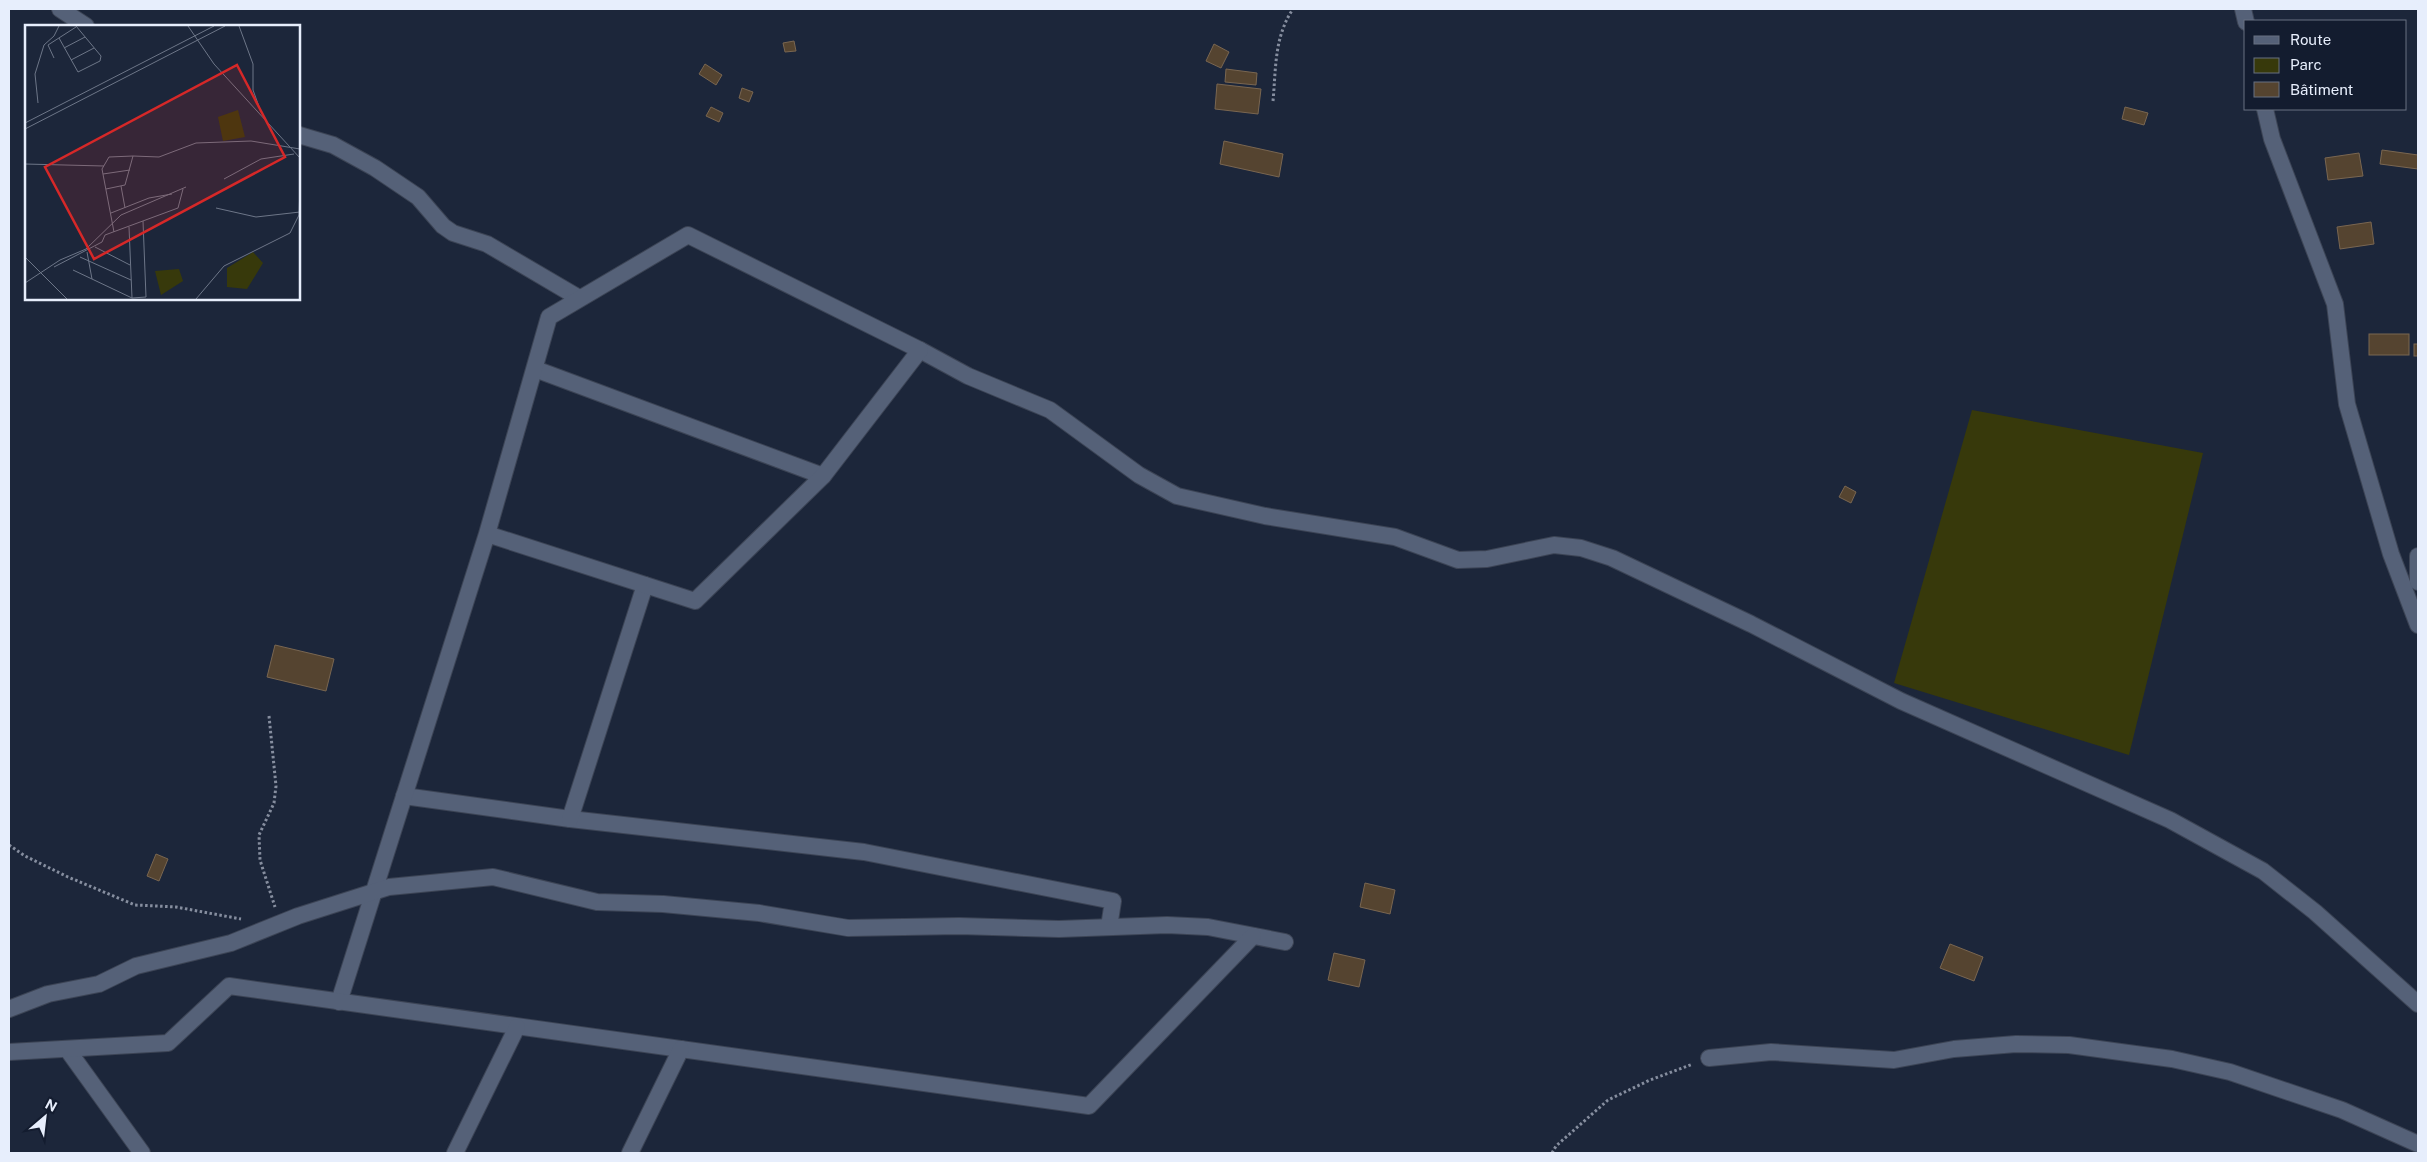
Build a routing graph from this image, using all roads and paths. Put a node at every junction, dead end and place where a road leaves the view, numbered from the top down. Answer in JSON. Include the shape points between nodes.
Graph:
{"nodes":[{"id":1,"x":60,"y":9,"type":"edge"},
{"id":2,"x":1293,"y":9,"type":"edge"},
{"id":3,"x":84,"y":25,"type":"edge"},
{"id":4,"x":1273,"y":102,"type":"dead end"},
{"id":5,"x":2265,"y":110,"type":"edge"},
{"id":6,"x":300,"y":135,"type":"edge"},
{"id":7,"x":579,"y":298,"type":"junction"},
{"id":8,"x":920,"y":350,"type":"junction"},
{"id":9,"x":535,"y":369,"type":"junction"},
{"id":10,"x":823,"y":476,"type":"junction"},
{"id":11,"x":487,"y":534,"type":"junction"},
{"id":12,"x":2418,"y":556,"type":"edge"},
{"id":13,"x":2418,"y":582,"type":"edge"},
{"id":14,"x":645,"y":585,"type":"junction"},
{"id":15,"x":2418,"y":625,"type":"edge"},
{"id":16,"x":269,"y":716,"type":"dead end"},
{"id":17,"x":404,"y":796,"type":"junction"},
{"id":18,"x":570,"y":819,"type":"junction"},
{"id":19,"x":9,"y":845,"type":"edge"},
{"id":20,"x":373,"y":893,"type":"junction"},
{"id":21,"x":275,"y":926,"type":"junction"},
{"id":22,"x":1109,"y":928,"type":"junction"},
{"id":23,"x":1254,"y":936,"type":"junction"},
{"id":24,"x":1285,"y":942,"type":"dead end"},
{"id":25,"x":339,"y":1002,"type":"junction"},
{"id":26,"x":2418,"y":1004,"type":"edge"},
{"id":27,"x":9,"y":1009,"type":"edge"},
{"id":28,"x":517,"y":1026,"type":"junction"},
{"id":29,"x":67,"y":1049,"type":"junction"},
{"id":30,"x":681,"y":1049,"type":"junction"},
{"id":31,"x":9,"y":1052,"type":"edge"},
{"id":32,"x":1709,"y":1058,"type":"joint"},
{"id":33,"x":2418,"y":1144,"type":"edge"},
{"id":34,"x":142,"y":1153,"type":"edge"},
{"id":35,"x":455,"y":1153,"type":"edge"},
{"id":36,"x":630,"y":1153,"type":"edge"},
{"id":37,"x":1552,"y":1153,"type":"edge"}],
"edges":[{"from":1,"to":3,"type":"street"},
{"from":2,"to":4,"type":"path","via":[[1284,23],[1277,46]]},
{"from":5,"to":15,"type":"street","via":[[2272,138],[2335,304],[2347,404],[2391,554]]},
{"from":6,"to":7,"type":"street","via":[[333,145],[375,168],[418,196],[448,230],[487,244]]},
{"from":7,"to":8,"type":"street","via":[[688,235]]},
{"from":7,"to":9,"type":"street","via":[[549,316]]},
{"from":8,"to":10,"type":"street"},
{"from":8,"to":26,"type":"street","via":[[968,376],[1050,410],[1139,475],[1178,496],[1265,516],[1395,537],[1458,560],[1487,560],[1554,545],[1581,548],[1612,558],[1901,701],[2170,820],[2263,871],[2315,912]]},
{"from":9,"to":10,"type":"street"},
{"from":9,"to":11,"type":"street"},
{"from":10,"to":14,"type":"street","via":[[695,601]]},
{"from":11,"to":14,"type":"street"},
{"from":11,"to":17,"type":"street"},
{"from":12,"to":13,"type":"street"},
{"from":14,"to":18,"type":"street"},
{"from":16,"to":21,"type":"path","via":[[276,786],[274,803],[259,835],[260,860],[274,903]]},
{"from":17,"to":18,"type":"street"},
{"from":17,"to":20,"type":"street"},
{"from":18,"to":22,"type":"street","via":[[864,852],[1061,889],[1113,901]]},
{"from":19,"to":21,"type":"path","via":[[25,856],[136,905],[176,907]]},
{"from":20,"to":21,"type":"street"},
{"from":20,"to":22,"type":"street","via":[[389,888],[493,877],[597,902],[759,912],[848,928]]},
{"from":20,"to":25,"type":"street"},
{"from":21,"to":27,"type":"street","via":[[231,943],[136,966],[99,984],[48,994]]},
{"from":22,"to":23,"type":"street","via":[[1208,927]]},
{"from":23,"to":24,"type":"street"},
{"from":23,"to":30,"type":"street","via":[[1089,1106]]},
{"from":25,"to":28,"type":"street"},
{"from":25,"to":29,"type":"street","via":[[229,986],[168,1042]]},
{"from":28,"to":30,"type":"street"},
{"from":28,"to":35,"type":"street"},
{"from":29,"to":31,"type":"street"},
{"from":29,"to":34,"type":"street"},
{"from":30,"to":36,"type":"street"},
{"from":32,"to":33,"type":"street","via":[[1771,1052],[1894,1060],[1954,1049],[2016,1044],[2069,1045],[2172,1059],[2230,1072],[2342,1110]]},
{"from":32,"to":37,"type":"path","via":[[1608,1100]]}]}
